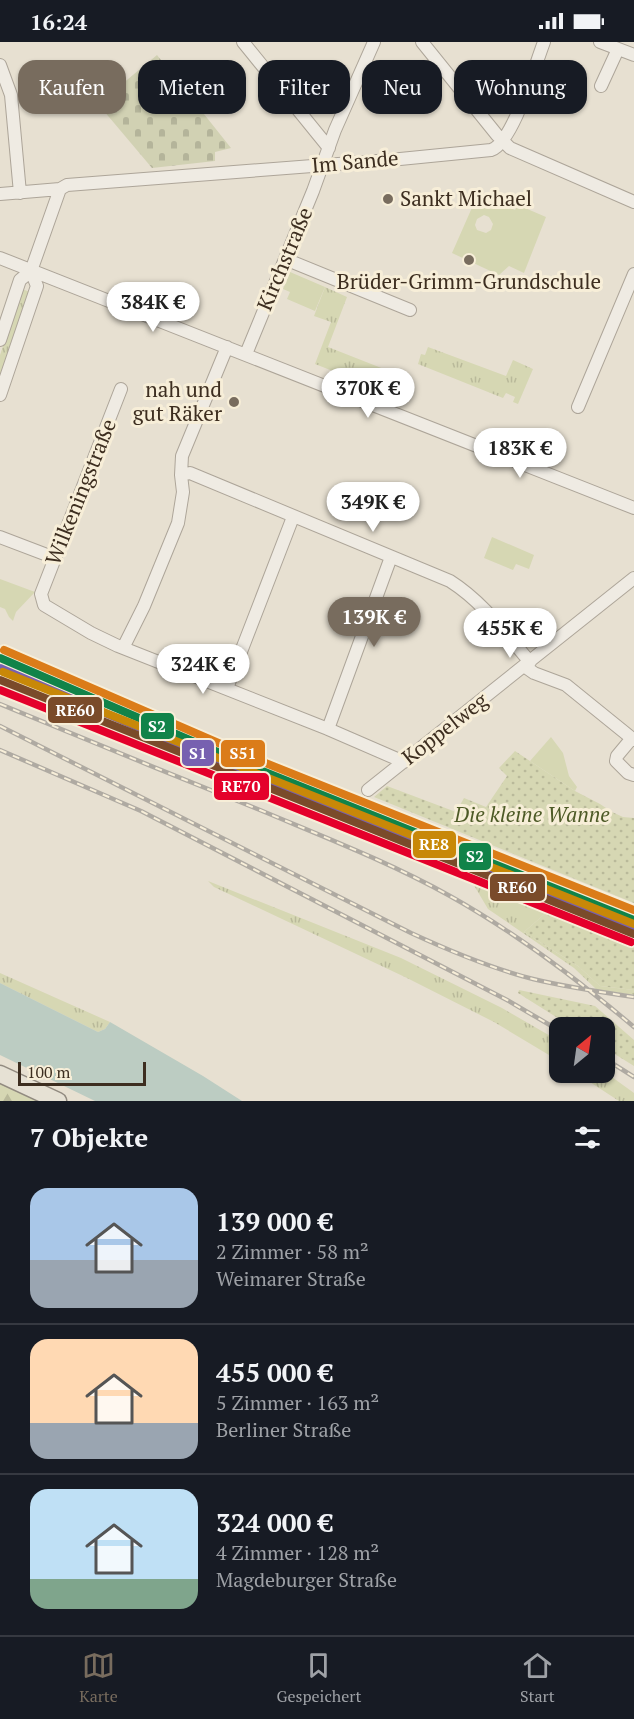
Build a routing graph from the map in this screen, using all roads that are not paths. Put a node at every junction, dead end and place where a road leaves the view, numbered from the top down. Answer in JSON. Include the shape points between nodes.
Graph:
{"nodes":[{"id":1,"x":243,"y":42,"type":"edge"},
{"id":2,"x":374,"y":42,"type":"edge"},
{"id":3,"x":422,"y":42,"type":"edge"},
{"id":4,"x":544,"y":42,"type":"edge"},
{"id":5,"x":600,"y":42,"type":"edge"},
{"id":6,"x":618,"y":49,"type":"junction"},
{"id":7,"x":634,"y":55,"type":"edge"},
{"id":8,"x":0,"y":65,"type":"edge"},
{"id":9,"x":601,"y":86,"type":"dead end"},
{"id":10,"x":6,"y":95,"type":"edge"},
{"id":11,"x":503,"y":142,"type":"junction"},
{"id":12,"x":329,"y":148,"type":"junction"},
{"id":13,"x":324,"y":164,"type":"junction"},
{"id":14,"x":60,"y":189,"type":"junction"},
{"id":15,"x":20,"y":193,"type":"junction"},
{"id":16,"x":0,"y":194,"type":"edge"},
{"id":17,"x":634,"y":202,"type":"edge"},
{"id":18,"x":0,"y":258,"type":"edge"},
{"id":19,"x":285,"y":259,"type":"junction"},
{"id":20,"x":31,"y":271,"type":"junction"},
{"id":21,"x":634,"y":274,"type":"edge"},
{"id":22,"x":410,"y":310,"type":"dead end"},
{"id":23,"x":0,"y":340,"type":"edge"},
{"id":24,"x":227,"y":347,"type":"junction"},
{"id":25,"x":246,"y":354,"type":"junction"},
{"id":26,"x":122,"y":389,"type":"dead end"},
{"id":27,"x":0,"y":395,"type":"edge"},
{"id":28,"x":578,"y":406,"type":"dead end"},
{"id":29,"x":181,"y":475,"type":"junction"},
{"id":30,"x":634,"y":508,"type":"edge"},
{"id":31,"x":293,"y":517,"type":"junction"},
{"id":32,"x":0,"y":537,"type":"edge"},
{"id":33,"x":391,"y":557,"type":"junction"},
{"id":34,"x":55,"y":558,"type":"junction"},
{"id":35,"x":634,"y":578,"type":"edge"},
{"id":36,"x":123,"y":648,"type":"junction"},
{"id":37,"x":527,"y":664,"type":"junction"},
{"id":38,"x":227,"y":688,"type":"junction"},
{"id":39,"x":328,"y":729,"type":"junction"},
{"id":40,"x":633,"y":739,"type":"edge"},
{"id":41,"x":404,"y":762,"type":"junction"},
{"id":42,"x":634,"y":775,"type":"edge"},
{"id":43,"x":368,"y":790,"type":"dead end"},
{"id":44,"x":0,"y":1074,"type":"edge"},
{"id":45,"x":58,"y":1101,"type":"edge"}],
"edges":[{"from":1,"to":12,"type":"street"},
{"from":2,"to":12,"type":"street","name":"Kirchstraße"},
{"from":3,"to":11,"type":"street"},
{"from":4,"to":11,"type":"street"},
{"from":5,"to":6,"type":"street"},
{"from":6,"to":7,"type":"street"},
{"from":6,"to":9,"type":"street"},
{"from":8,"to":10,"type":"street"},
{"from":10,"to":15,"type":"street"},
{"from":11,"to":13,"type":"street","name":"Im Sande","via":[[491,150]]},
{"from":11,"to":17,"type":"street"},
{"from":12,"to":13,"type":"street","name":"Kirchstraße"},
{"from":13,"to":14,"type":"street","name":"Im Sande","via":[[67,184]]},
{"from":13,"to":19,"type":"street","name":"Kirchstraße"},
{"from":14,"to":15,"type":"street","name":"Im Sande"},
{"from":14,"to":20,"type":"street"},
{"from":15,"to":16,"type":"street","name":"Im Sande"},
{"from":18,"to":20,"type":"street"},
{"from":19,"to":22,"type":"street"},
{"from":19,"to":25,"type":"street","name":"Kirchstraße"},
{"from":20,"to":23,"type":"street","via":[[20,280]]},
{"from":20,"to":24,"type":"street"},
{"from":20,"to":27,"type":"street","via":[[37,286]]},
{"from":21,"to":28,"type":"street"},
{"from":24,"to":25,"type":"street"},
{"from":24,"to":29,"type":"street","via":[[182,456]]},
{"from":25,"to":30,"type":"street"},
{"from":26,"to":34,"type":"street","name":"Wilkeningstraße"},
{"from":29,"to":31,"type":"street","via":[[190,473]]},
{"from":29,"to":36,"type":"street","via":[[183,492],[178,523]]},
{"from":31,"to":33,"type":"street"},
{"from":31,"to":38,"type":"street"},
{"from":32,"to":34,"type":"street"},
{"from":33,"to":37,"type":"street","via":[[469,593]]},
{"from":33,"to":39,"type":"street"},
{"from":34,"to":36,"type":"street","name":"Wilkeningstraße","via":[[41,594],[44,605]]},
{"from":35,"to":37,"type":"street","name":"Koppelweg"},
{"from":36,"to":38,"type":"street"},
{"from":37,"to":40,"type":"street","via":[[534,673],[566,686]]},
{"from":37,"to":41,"type":"street","name":"Koppelweg"},
{"from":38,"to":39,"type":"street"},
{"from":39,"to":41,"type":"street"},
{"from":40,"to":42,"type":"street","via":[[616,761]]},
{"from":41,"to":43,"type":"street","name":"Koppelweg"},
{"from":44,"to":45,"type":"main road"}]}
